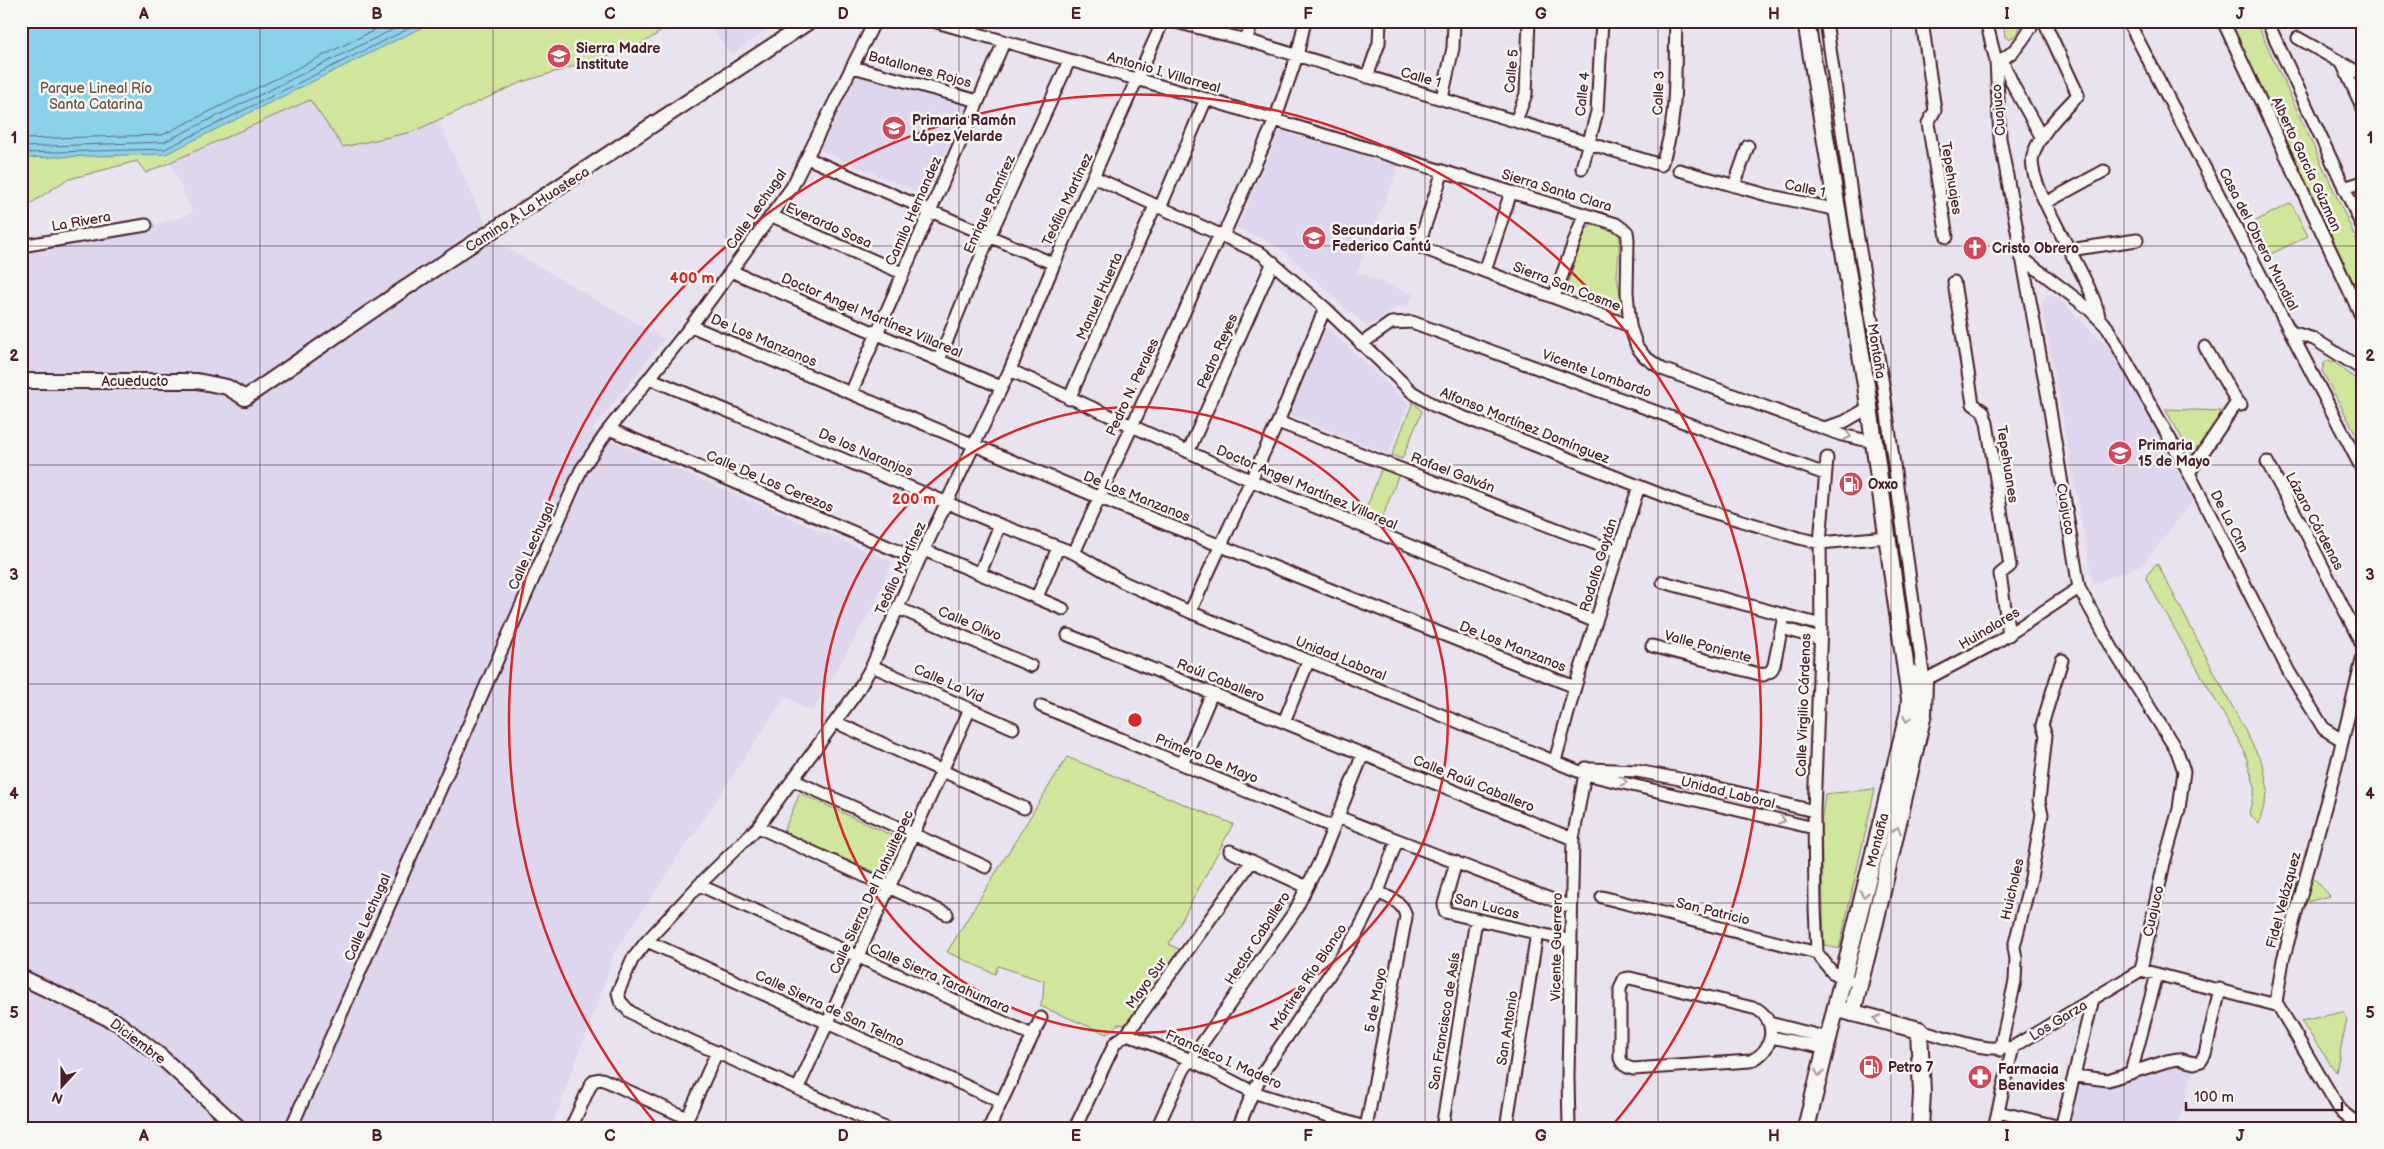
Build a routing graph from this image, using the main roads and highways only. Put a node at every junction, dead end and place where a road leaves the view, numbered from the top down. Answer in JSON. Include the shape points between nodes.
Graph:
{"nodes":[{"id":1,"x":1806,"y":21,"type":"edge"},
{"id":2,"x":1914,"y":679,"type":"junction"},
{"id":3,"x":1856,"y":929,"type":"junction"},
{"id":4,"x":1872,"y":933,"type":"junction"},
{"id":5,"x":1835,"y":1008,"type":"junction"},
{"id":6,"x":1852,"y":1013,"type":"junction"},
{"id":7,"x":1806,"y":1128,"type":"edge"},
{"id":8,"x":1920,"y":1128,"type":"edge"}],
"edges":[{"from":1,"to":2,"type":"main road","name":"Montaña","via":[[1838,210],[1852,245],[1868,408],[1887,537]]},
{"from":2,"to":3,"type":"main road","name":"Montaña","one_way":true,"via":[[1910,711]]},
{"from":4,"to":2,"type":"main road","name":"Montaña","one_way":true,"via":[[1923,714]]},
{"from":3,"to":4,"type":"main road"},
{"from":3,"to":5,"type":"main road","name":"Montaña"},
{"from":4,"to":6,"type":"main road","name":"Montaña"},
{"from":5,"to":6,"type":"main road","name":"Los Garza"},
{"from":5,"to":7,"type":"main road","name":"Montaña","one_way":true},
{"from":8,"to":6,"type":"main road","name":"Los Garza","one_way":true,"via":[[1920,1030]]}]}
